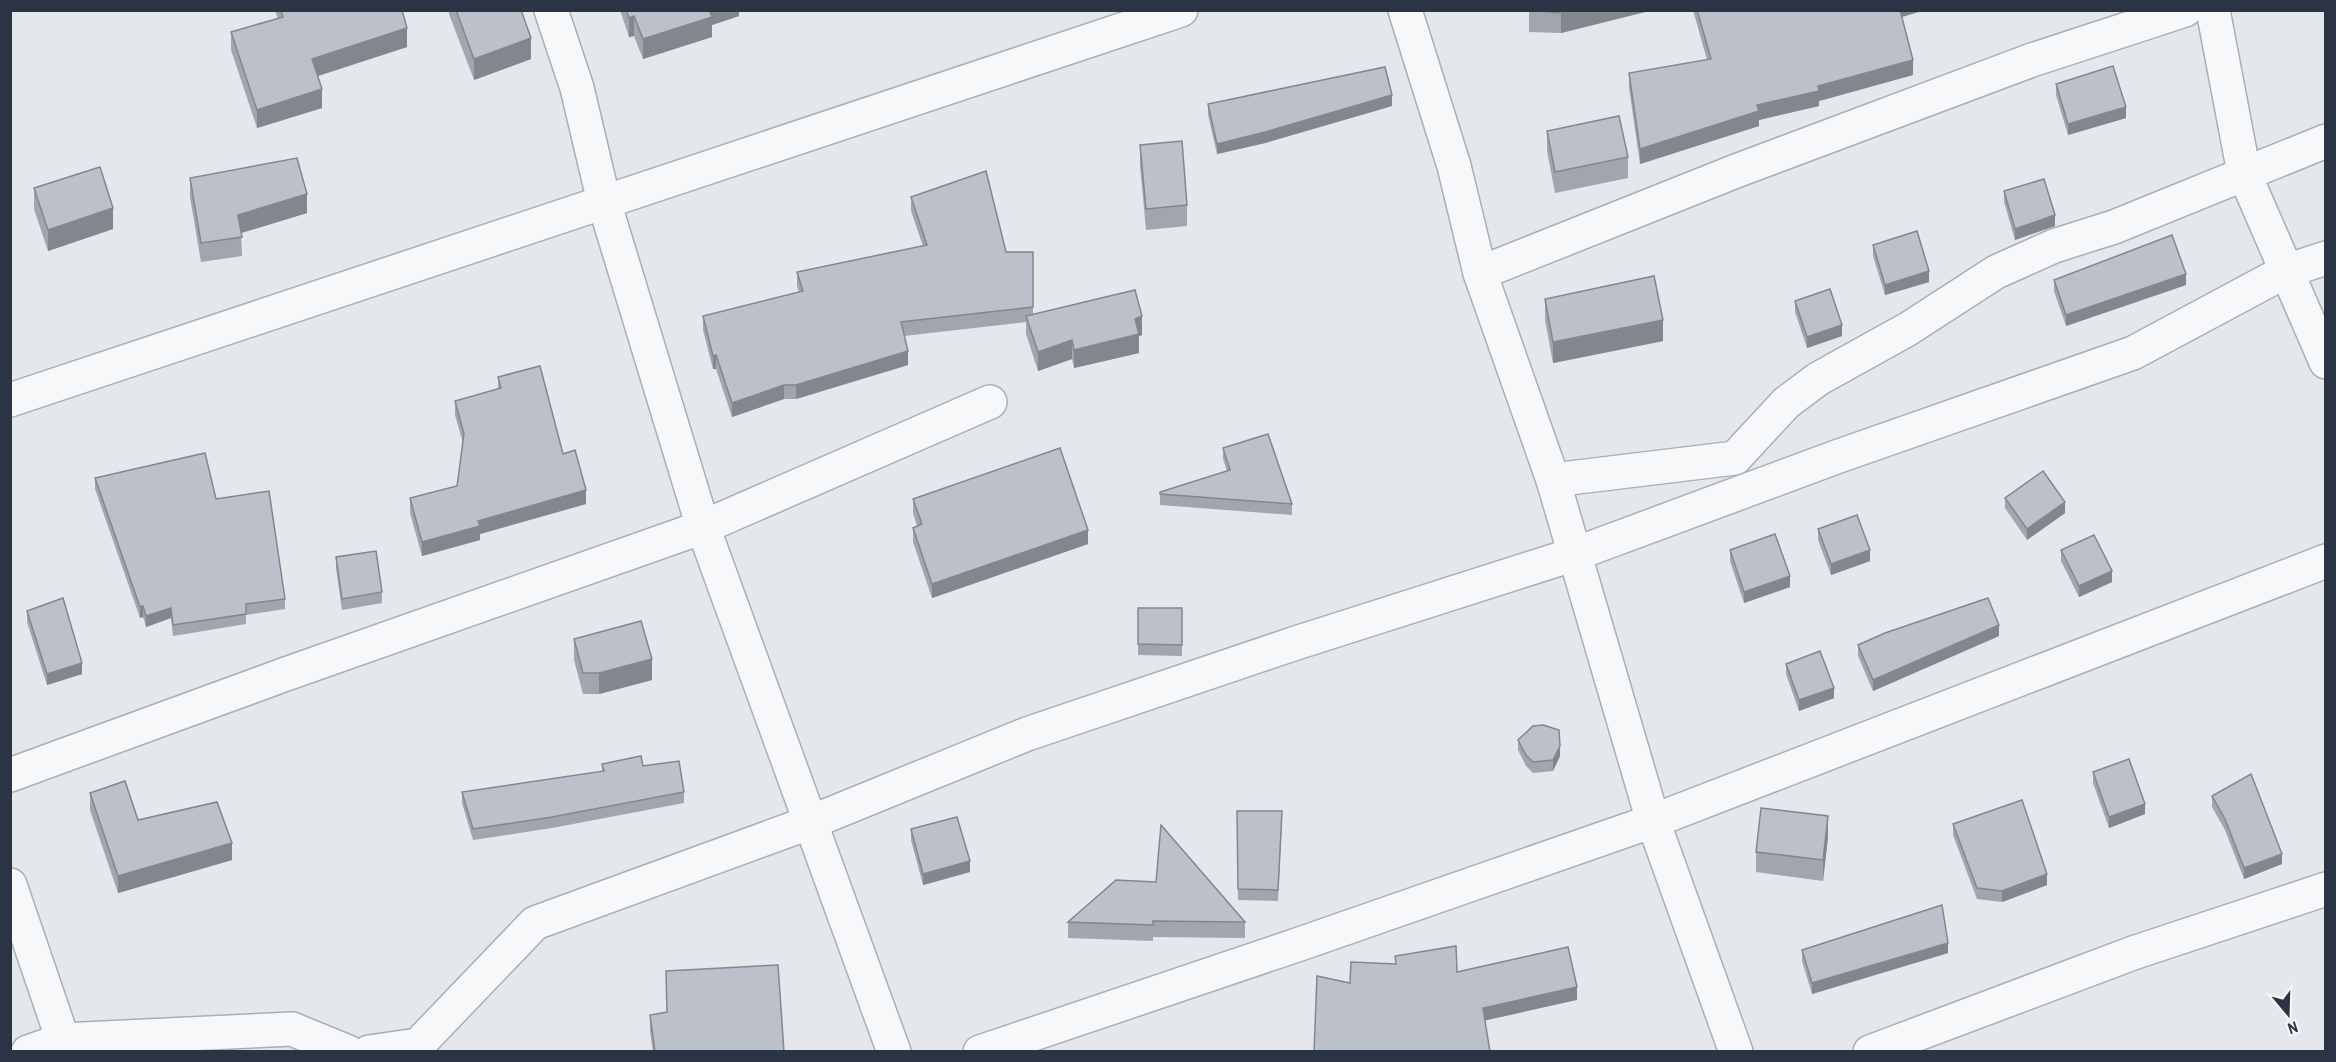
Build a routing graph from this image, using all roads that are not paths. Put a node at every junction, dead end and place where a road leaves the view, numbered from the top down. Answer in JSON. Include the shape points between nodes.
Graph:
{"nodes":[{"id":1,"x":551,"y":10,"type":"edge"},
{"id":2,"x":1181,"y":10,"type":"edge"},
{"id":3,"x":1405,"y":10,"type":"edge"},
{"id":4,"x":2185,"y":10,"type":"edge"},
{"id":5,"x":2213,"y":10,"type":"edge"},
{"id":6,"x":2325,"y":141,"type":"edge"},
{"id":7,"x":2244,"y":173,"type":"junction"},
{"id":8,"x":604,"y":202,"type":"junction"},
{"id":9,"x":2325,"y":258,"type":"edge"},
{"id":10,"x":2286,"y":271,"type":"junction"},
{"id":11,"x":1480,"y":273,"type":"junction"},
{"id":12,"x":2325,"y":362,"type":"edge"},
{"id":13,"x":10,"y":400,"type":"edge"},
{"id":14,"x":990,"y":402,"type":"dead end"},
{"id":15,"x":1553,"y":480,"type":"junction"},
{"id":16,"x":703,"y":526,"type":"junction"},
{"id":17,"x":1575,"y":554,"type":"junction"},
{"id":18,"x":2325,"y":561,"type":"edge"},
{"id":19,"x":10,"y":775,"type":"edge"},
{"id":20,"x":1653,"y":821,"type":"junction"},
{"id":21,"x":811,"y":822,"type":"junction"},
{"id":22,"x":10,"y":885,"type":"edge"},
{"id":23,"x":2325,"y":889,"type":"edge"},
{"id":24,"x":64,"y":1046,"type":"edge"},
{"id":25,"x":28,"y":1052,"type":"edge"},
{"id":26,"x":348,"y":1052,"type":"edge"},
{"id":27,"x":369,"y":1052,"type":"edge"},
{"id":28,"x":894,"y":1052,"type":"edge"},
{"id":29,"x":980,"y":1052,"type":"edge"},
{"id":30,"x":1736,"y":1052,"type":"edge"},
{"id":31,"x":1870,"y":1052,"type":"edge"}],
"edges":[{"from":1,"to":8,"type":"street","via":[[577,88]]},
{"from":2,"to":8,"type":"street"},
{"from":3,"to":11,"type":"street","via":[[1454,166]]},
{"from":4,"to":11,"type":"street","via":[[2032,60],[1736,171]]},
{"from":5,"to":7,"type":"street"},
{"from":6,"to":7,"type":"street"},
{"from":7,"to":10,"type":"street"},
{"from":7,"to":15,"type":"street","via":[[1996,272],[1908,329],[1818,379],[1786,403],[1735,458]]},
{"from":8,"to":13,"type":"street"},
{"from":8,"to":16,"type":"street"},
{"from":9,"to":10,"type":"street"},
{"from":10,"to":12,"type":"street"},
{"from":10,"to":17,"type":"street","via":[[2133,353]]},
{"from":11,"to":15,"type":"street"},
{"from":14,"to":16,"type":"street"},
{"from":15,"to":17,"type":"street"},
{"from":16,"to":19,"type":"street"},
{"from":16,"to":21,"type":"street"},
{"from":17,"to":20,"type":"street"},
{"from":17,"to":21,"type":"street","via":[[1027,734]]},
{"from":18,"to":20,"type":"street"},
{"from":20,"to":29,"type":"street"},
{"from":20,"to":30,"type":"street"},
{"from":21,"to":27,"type":"street","via":[[535,923],[418,1045]]},
{"from":21,"to":28,"type":"street"},
{"from":22,"to":24,"type":"street"},
{"from":23,"to":31,"type":"street","via":[[2133,953]]},
{"from":24,"to":25,"type":"street"},
{"from":24,"to":26,"type":"street","via":[[292,1029]]}]}
